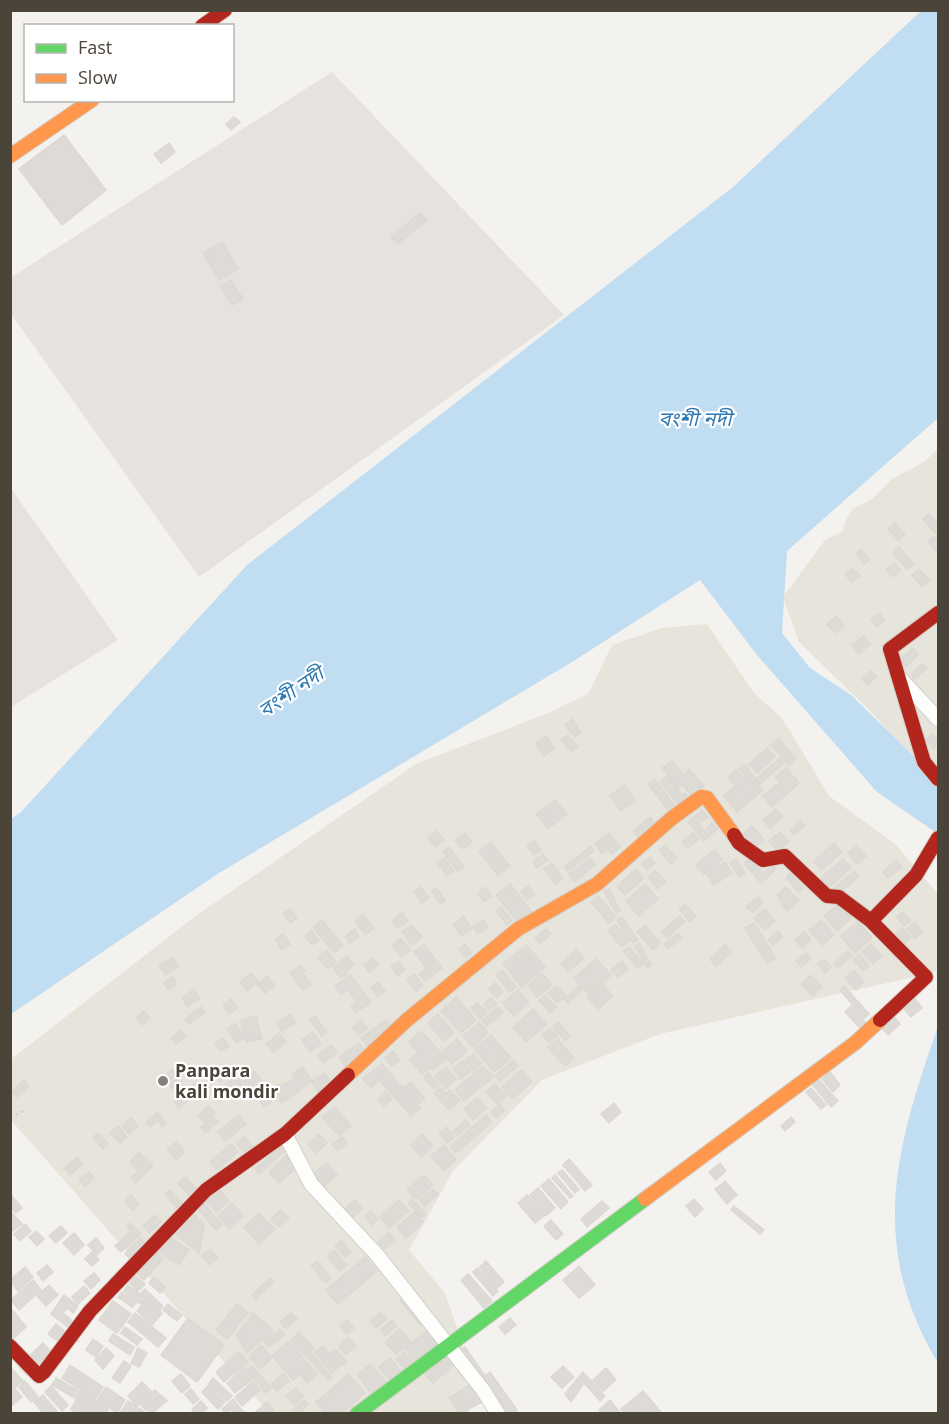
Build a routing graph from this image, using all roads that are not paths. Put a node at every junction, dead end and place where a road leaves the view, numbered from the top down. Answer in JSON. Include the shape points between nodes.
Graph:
{"nodes":[{"id":1,"x":225,"y":10,"type":"edge"},
{"id":2,"x":205,"y":24,"type":"edge"},
{"id":3,"x":89,"y":102,"type":"edge"},
{"id":4,"x":10,"y":156,"type":"edge"},
{"id":5,"x":939,"y":613,"type":"edge"},
{"id":6,"x":900,"y":678,"type":"junction"},
{"id":7,"x":939,"y":719,"type":"edge"},
{"id":8,"x":939,"y":779,"type":"edge"},
{"id":9,"x":939,"y":838,"type":"edge"},
{"id":10,"x":871,"y":921,"type":"junction"},
{"id":11,"x":285,"y":1134,"type":"junction"},
{"id":12,"x":447,"y":1345,"type":"junction"},
{"id":13,"x":10,"y":1346,"type":"edge"},
{"id":14,"x":357,"y":1413,"type":"edge"},
{"id":15,"x":498,"y":1413,"type":"edge"}],
"edges":[{"from":1,"to":2,"type":"street"},
{"from":3,"to":4,"type":"street"},
{"from":5,"to":6,"type":"street","via":[[890,649]]},
{"from":6,"to":7,"type":"street"},
{"from":6,"to":8,"type":"street","via":[[924,762]]},
{"from":9,"to":10,"type":"street","via":[[916,875]]},
{"from":10,"to":11,"type":"street","via":[[839,897],[826,896],[785,855],[763,860],[739,843],[707,798],[701,797],[597,885],[518,929],[407,1020]]},
{"from":10,"to":12,"type":"street","via":[[926,977],[855,1043]]},
{"from":11,"to":12,"type":"street","via":[[311,1184],[378,1256]]},
{"from":11,"to":13,"type":"street","via":[[206,1190],[90,1311],[39,1376]]},
{"from":12,"to":14,"type":"street"},
{"from":12,"to":15,"type":"street"}]}
